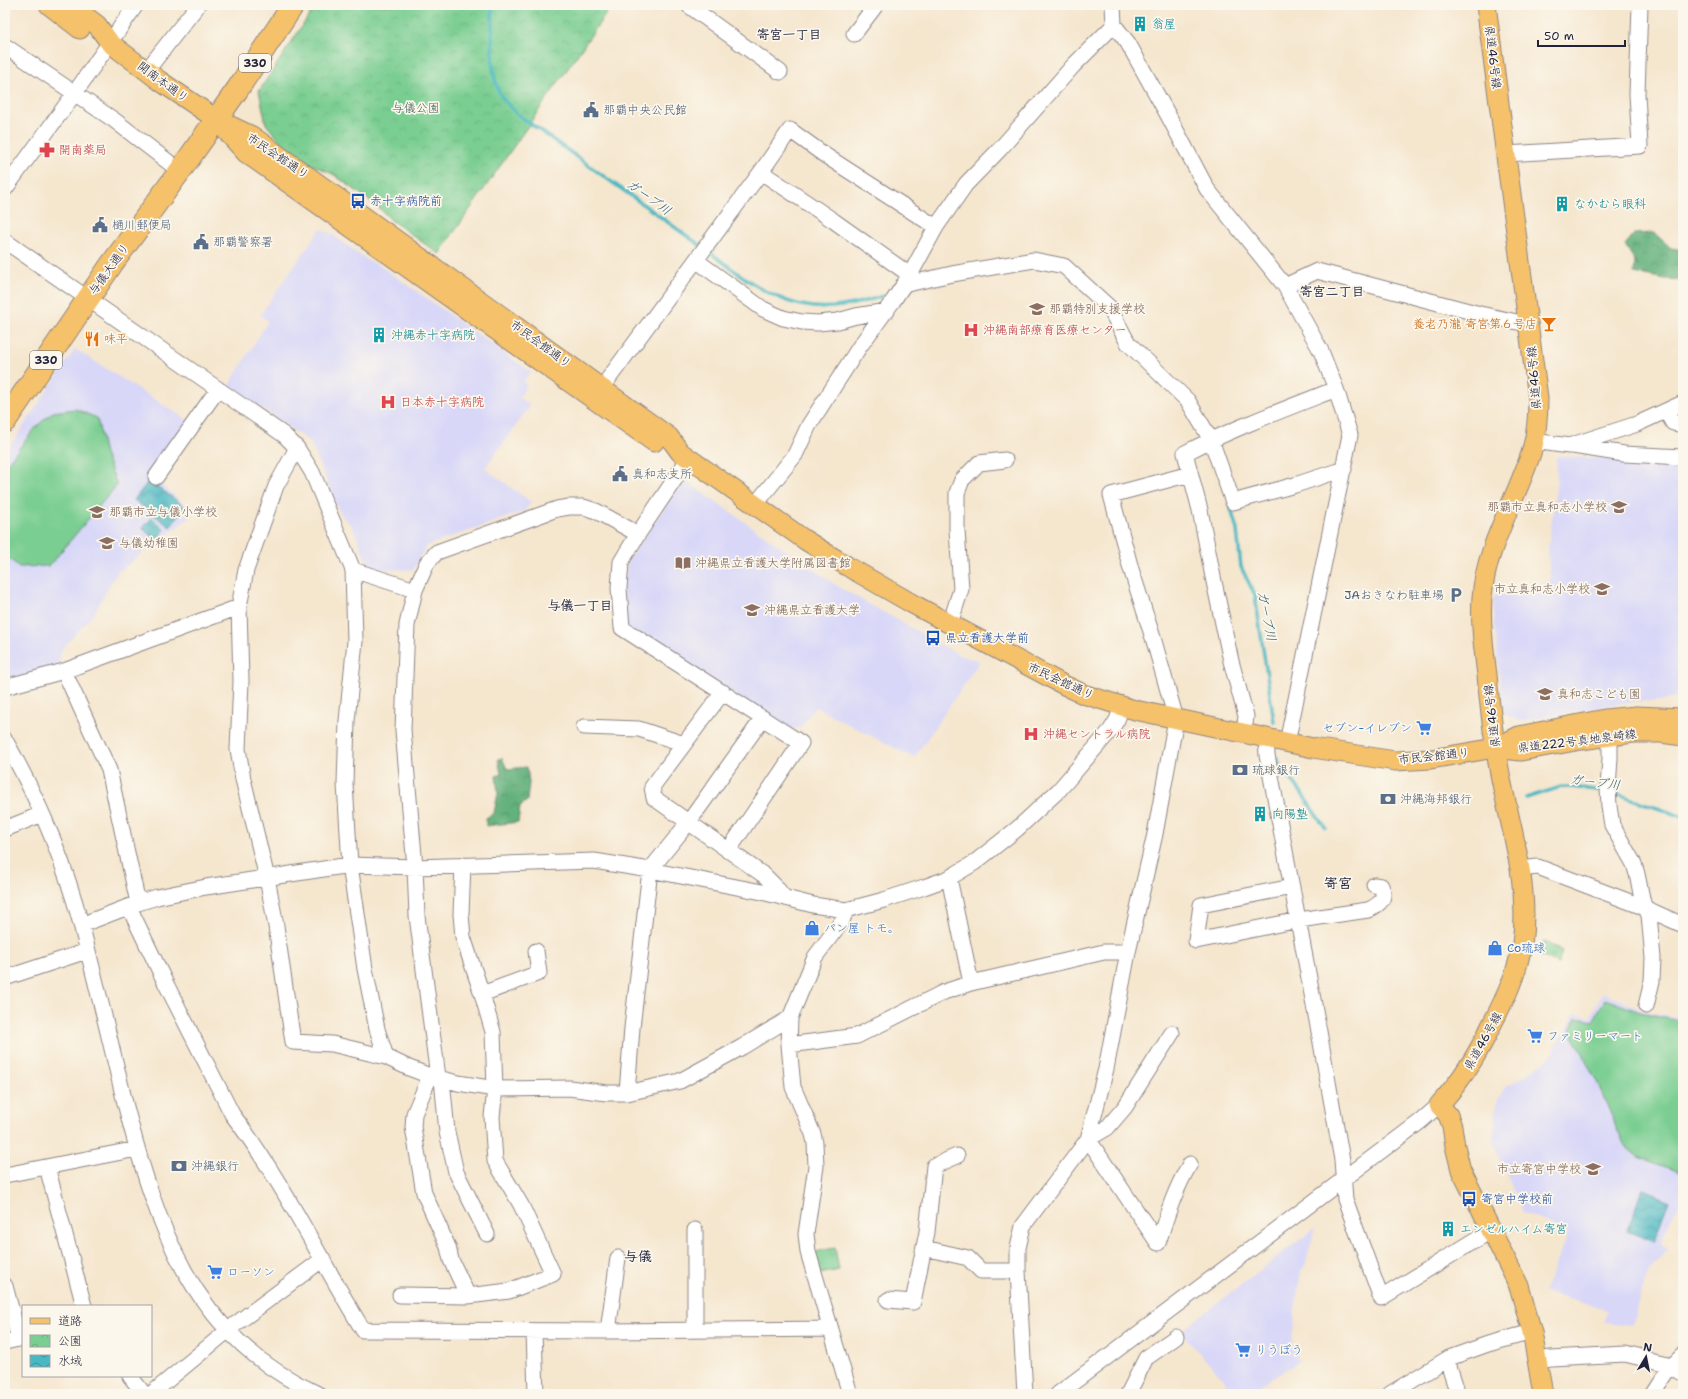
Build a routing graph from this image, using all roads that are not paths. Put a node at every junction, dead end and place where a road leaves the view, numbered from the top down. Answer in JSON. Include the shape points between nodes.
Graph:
{"nodes":[{"id":1,"x":48,"y":5,"type":"edge"},
{"id":2,"x":70,"y":5,"type":"edge"},
{"id":3,"x":136,"y":5,"type":"edge"},
{"id":4,"x":198,"y":5,"type":"edge"},
{"id":5,"x":293,"y":5,"type":"edge"},
{"id":6,"x":688,"y":5,"type":"edge"},
{"id":7,"x":876,"y":5,"type":"edge"},
{"id":8,"x":1113,"y":5,"type":"edge"},
{"id":9,"x":1486,"y":5,"type":"edge"},
{"id":10,"x":1640,"y":5,"type":"edge"},
{"id":11,"x":1114,"y":25,"type":"junction"},
{"id":12,"x":854,"y":34,"type":"dead end"},
{"id":13,"x":110,"y":43,"type":"junction"},
{"id":14,"x":5,"y":46,"type":"edge"},
{"id":15,"x":147,"y":70,"type":"junction"},
{"id":16,"x":780,"y":72,"type":"dead end"},
{"id":17,"x":74,"y":94,"type":"junction"},
{"id":18,"x":216,"y":119,"type":"junction"},
{"id":19,"x":1506,"y":154,"type":"junction"},
{"id":20,"x":180,"y":171,"type":"junction"},
{"id":21,"x":761,"y":172,"type":"junction"},
{"id":22,"x":5,"y":189,"type":"edge"},
{"id":23,"x":936,"y":227,"type":"junction"},
{"id":24,"x":5,"y":241,"type":"edge"},
{"id":25,"x":699,"y":258,"type":"junction"},
{"id":26,"x":905,"y":283,"type":"junction"},
{"id":27,"x":1286,"y":286,"type":"junction"},
{"id":28,"x":88,"y":299,"type":"junction"},
{"id":29,"x":890,"y":306,"type":"junction"},
{"id":30,"x":1528,"y":321,"type":"junction"},
{"id":31,"x":218,"y":389,"type":"junction"},
{"id":32,"x":1336,"y":389,"type":"junction"},
{"id":33,"x":597,"y":394,"type":"junction"},
{"id":34,"x":1683,"y":404,"type":"edge"},
{"id":35,"x":1666,"y":411,"type":"junction"},
{"id":36,"x":5,"y":421,"type":"edge"},
{"id":37,"x":1683,"y":425,"type":"edge"},
{"id":38,"x":1211,"y":440,"type":"junction"},
{"id":39,"x":1534,"y":441,"type":"junction"},
{"id":40,"x":1569,"y":446,"type":"junction"},
{"id":41,"x":297,"y":448,"type":"junction"},
{"id":42,"x":684,"y":455,"type":"junction"},
{"id":43,"x":1683,"y":457,"type":"edge"},
{"id":44,"x":1006,"y":460,"type":"dead end"},
{"id":45,"x":1344,"y":469,"type":"junction"},
{"id":46,"x":1190,"y":474,"type":"junction"},
{"id":47,"x":156,"y":477,"type":"dead end"},
{"id":48,"x":755,"y":505,"type":"junction"},
{"id":49,"x":638,"y":534,"type":"junction"},
{"id":50,"x":353,"y":570,"type":"junction"},
{"id":51,"x":415,"y":590,"type":"junction"},
{"id":52,"x":239,"y":607,"type":"junction"},
{"id":53,"x":950,"y":624,"type":"junction"},
{"id":54,"x":64,"y":671,"type":"junction"},
{"id":55,"x":5,"y":687,"type":"edge"},
{"id":56,"x":723,"y":692,"type":"junction"},
{"id":57,"x":1122,"y":706,"type":"junction"},
{"id":58,"x":763,"y":718,"type":"junction"},
{"id":59,"x":1683,"y":718,"type":"edge"},
{"id":60,"x":1176,"y":719,"type":"junction"},
{"id":61,"x":584,"y":727,"type":"dead end"},
{"id":62,"x":1244,"y":733,"type":"junction"},
{"id":63,"x":1610,"y":735,"type":"junction"},
{"id":64,"x":1683,"y":736,"type":"edge"},
{"id":65,"x":1266,"y":738,"type":"junction"},
{"id":66,"x":5,"y":740,"type":"edge"},
{"id":67,"x":1287,"y":743,"type":"junction"},
{"id":68,"x":684,"y":744,"type":"junction"},
{"id":69,"x":1495,"y":748,"type":"junction"},
{"id":70,"x":42,"y":814,"type":"junction"},
{"id":71,"x":688,"y":823,"type":"junction"},
{"id":72,"x":5,"y":829,"type":"edge"},
{"id":73,"x":728,"y":852,"type":"junction"},
{"id":74,"x":350,"y":865,"type":"junction"},
{"id":75,"x":463,"y":865,"type":"junction"},
{"id":76,"x":415,"y":867,"type":"junction"},
{"id":77,"x":1520,"y":869,"type":"junction"},
{"id":78,"x":650,"y":870,"type":"junction"},
{"id":79,"x":267,"y":878,"type":"junction"},
{"id":80,"x":949,"y":878,"type":"junction"},
{"id":81,"x":1374,"y":885,"type":"dead end"},
{"id":82,"x":1292,"y":887,"type":"junction"},
{"id":83,"x":783,"y":896,"type":"junction"},
{"id":84,"x":133,"y":905,"type":"junction"},
{"id":85,"x":1647,"y":909,"type":"junction"},
{"id":86,"x":846,"y":910,"type":"junction"},
{"id":87,"x":1299,"y":920,"type":"junction"},
{"id":88,"x":81,"y":925,"type":"junction"},
{"id":89,"x":1683,"y":925,"type":"edge"},
{"id":90,"x":87,"y":951,"type":"junction"},
{"id":91,"x":536,"y":951,"type":"dead end"},
{"id":92,"x":1128,"y":952,"type":"junction"},
{"id":93,"x":5,"y":978,"type":"edge"},
{"id":94,"x":971,"y":983,"type":"junction"},
{"id":95,"x":482,"y":994,"type":"junction"},
{"id":96,"x":1646,"y":1006,"type":"dead end"},
{"id":97,"x":790,"y":1018,"type":"junction"},
{"id":98,"x":1172,"y":1033,"type":"dead end"},
{"id":99,"x":789,"y":1045,"type":"junction"},
{"id":100,"x":386,"y":1057,"type":"junction"},
{"id":101,"x":437,"y":1077,"type":"junction"},
{"id":102,"x":494,"y":1089,"type":"junction"},
{"id":103,"x":626,"y":1093,"type":"junction"},
{"id":104,"x":1440,"y":1105,"type":"junction"},
{"id":105,"x":1088,"y":1139,"type":"junction"},
{"id":106,"x":137,"y":1149,"type":"junction"},
{"id":107,"x":957,"y":1156,"type":"dead end"},
{"id":108,"x":1190,"y":1164,"type":"dead end"},
{"id":109,"x":47,"y":1167,"type":"junction"},
{"id":110,"x":5,"y":1175,"type":"edge"},
{"id":111,"x":1343,"y":1178,"type":"junction"},
{"id":112,"x":695,"y":1230,"type":"dead end"},
{"id":113,"x":1492,"y":1230,"type":"junction"},
{"id":114,"x":487,"y":1234,"type":"dead end"},
{"id":115,"x":924,"y":1248,"type":"junction"},
{"id":116,"x":618,"y":1258,"type":"dead end"},
{"id":117,"x":323,"y":1259,"type":"junction"},
{"id":118,"x":1018,"y":1271,"type":"junction"},
{"id":119,"x":5,"y":1286,"type":"edge"},
{"id":120,"x":400,"y":1295,"type":"dead end"},
{"id":121,"x":468,"y":1296,"type":"junction"},
{"id":122,"x":888,"y":1300,"type":"dead end"},
{"id":123,"x":84,"y":1305,"type":"edge"},
{"id":124,"x":832,"y":1329,"type":"junction"},
{"id":125,"x":534,"y":1330,"type":"junction"},
{"id":126,"x":695,"y":1330,"type":"junction"},
{"id":127,"x":228,"y":1331,"type":"junction"},
{"id":128,"x":608,"y":1331,"type":"junction"},
{"id":129,"x":1532,"y":1332,"type":"junction"},
{"id":130,"x":1176,"y":1337,"type":"dead end"},
{"id":131,"x":16,"y":1339,"type":"edge"},
{"id":132,"x":1683,"y":1353,"type":"edge"},
{"id":133,"x":1447,"y":1360,"type":"junction"},
{"id":134,"x":1538,"y":1360,"type":"junction"},
{"id":135,"x":1677,"y":1369,"type":"edge"},
{"id":136,"x":131,"y":1377,"type":"edge"},
{"id":137,"x":144,"y":1394,"type":"edge"},
{"id":138,"x":151,"y":1394,"type":"edge"},
{"id":139,"x":318,"y":1394,"type":"edge"},
{"id":140,"x":536,"y":1394,"type":"edge"},
{"id":141,"x":850,"y":1394,"type":"edge"},
{"id":142,"x":1025,"y":1394,"type":"edge"},
{"id":143,"x":1058,"y":1394,"type":"edge"},
{"id":144,"x":1128,"y":1394,"type":"edge"},
{"id":145,"x":1390,"y":1394,"type":"edge"},
{"id":146,"x":1458,"y":1394,"type":"edge"},
{"id":147,"x":1543,"y":1394,"type":"edge"},
{"id":148,"x":1652,"y":1394,"type":"edge"}],
"edges":[{"from":1,"to":13,"type":"main road","name":"開南本通り","via":[[94,38]]},
{"from":2,"to":13,"type":"main road","name":"開南本通り","via":[[96,25]]},
{"from":3,"to":13,"type":"street"},
{"from":4,"to":15,"type":"street"},
{"from":5,"to":18,"type":"highway","number":"330"},
{"from":6,"to":16,"type":"street"},
{"from":7,"to":12,"type":"street"},
{"from":8,"to":11,"type":"street"},
{"from":9,"to":19,"type":"main road","name":"県道46号線"},
{"from":10,"to":19,"type":"street","via":[[1637,94],[1640,146]]},
{"from":11,"to":23,"type":"street","via":[[1073,66],[966,184]]},
{"from":11,"to":27,"type":"street","via":[[1128,43],[1207,189]]},
{"from":13,"to":15,"type":"main road","name":"開南本通り"},
{"from":13,"to":17,"type":"street"},
{"from":14,"to":17,"type":"street"},
{"from":15,"to":18,"type":"main road","name":"開南本通り"},
{"from":17,"to":20,"type":"street","via":[[114,120]]},
{"from":17,"to":22,"type":"street"},
{"from":18,"to":20,"type":"highway","name":"与儀大通り","number":"330"},
{"from":18,"to":33,"type":"main road","name":"市民会館通り","via":[[252,136]]},
{"from":19,"to":30,"type":"main road","name":"県道46号線"},
{"from":20,"to":28,"type":"highway","name":"与儀大通り","number":"330"},
{"from":21,"to":23,"type":"street","via":[[790,130]]},
{"from":21,"to":25,"type":"street"},
{"from":21,"to":26,"type":"street","via":[[834,221]]},
{"from":23,"to":26,"type":"street"},
{"from":24,"to":28,"type":"street"},
{"from":25,"to":29,"type":"street","via":[[763,309],[783,318],[818,323],[838,321],[873,314]]},
{"from":25,"to":33,"type":"street"},
{"from":26,"to":29,"type":"street"},
{"from":26,"to":38,"type":"street","via":[[1034,260],[1064,266],[1109,306],[1128,342],[1188,401]]},
{"from":27,"to":30,"type":"street","via":[[1317,271],[1480,314],[1517,322]]},
{"from":27,"to":32,"type":"street","via":[[1322,351]]},
{"from":28,"to":31,"type":"street"},
{"from":28,"to":36,"type":"highway","name":"与儀大通り","number":"330"},
{"from":29,"to":48,"type":"street","via":[[860,346],[809,424],[795,455]]},
{"from":30,"to":39,"type":"main road","name":"県道46号線","via":[[1538,398]]},
{"from":31,"to":41,"type":"street","via":[[284,435]]},
{"from":31,"to":47,"type":"street"},
{"from":32,"to":38,"type":"street"},
{"from":32,"to":45,"type":"street","via":[[1350,435]]},
{"from":33,"to":42,"type":"main road","name":"市民会館通り","via":[[669,437]]},
{"from":34,"to":35,"type":"street"},
{"from":35,"to":37,"type":"street","via":[[1673,423]]},
{"from":35,"to":40,"type":"street","via":[[1637,424]]},
{"from":38,"to":45,"type":"street","via":[[1234,502]]},
{"from":38,"to":46,"type":"street","via":[[1185,453]]},
{"from":39,"to":40,"type":"street"},
{"from":39,"to":69,"type":"main road","name":"県道46号線","via":[[1530,458],[1491,552],[1482,596],[1482,629]]},
{"from":40,"to":43,"type":"street","via":[[1624,454]]},
{"from":41,"to":50,"type":"street","via":[[312,472]]},
{"from":41,"to":52,"type":"street","via":[[276,486],[261,526],[246,570]]},
{"from":42,"to":48,"type":"main road","name":"市民会館通り"},
{"from":42,"to":49,"type":"street"},
{"from":44,"to":53,"type":"street","via":[[980,463],[962,480],[957,493],[961,589]]},
{"from":45,"to":67,"type":"street"},
{"from":46,"to":60,"type":"street","via":[[1111,495]]},
{"from":46,"to":62,"type":"street","via":[[1246,716]]},
{"from":48,"to":53,"type":"main road","name":"市民会館通り","via":[[847,566]]},
{"from":49,"to":51,"type":"street","via":[[584,507],[557,509],[437,552],[427,563]]},
{"from":49,"to":56,"type":"street","via":[[621,562],[619,588],[622,628]]},
{"from":50,"to":51,"type":"street"},
{"from":50,"to":74,"type":"street","via":[[355,641],[347,721],[345,784]]},
{"from":51,"to":76,"type":"street","via":[[408,626],[404,730]]},
{"from":52,"to":54,"type":"street"},
{"from":52,"to":79,"type":"street","via":[[242,681],[238,753]]},
{"from":53,"to":57,"type":"main road","name":"市民会館通り","via":[[1069,687]]},
{"from":54,"to":55,"type":"street"},
{"from":54,"to":84,"type":"street","via":[[109,770]]},
{"from":56,"to":58,"type":"street"},
{"from":56,"to":68,"type":"street"},
{"from":57,"to":60,"type":"main road","name":"市民会館通り"},
{"from":57,"to":80,"type":"street","via":[[1110,731],[1059,790],[1017,829],[974,863]]},
{"from":58,"to":71,"type":"street"},
{"from":58,"to":73,"type":"street","via":[[801,743]]},
{"from":59,"to":69,"type":"main road","name":"県道222号真地泉崎線","via":[[1636,716],[1605,719],[1519,736]]},
{"from":60,"to":62,"type":"main road","name":"市民会館通り"},
{"from":60,"to":92,"type":"street","via":[[1155,834]]},
{"from":61,"to":68,"type":"street","via":[[639,729]]},
{"from":62,"to":65,"type":"main road","name":"市民会館通り"},
{"from":63,"to":64,"type":"main road","name":"県道222号真地泉崎線","via":[[1661,733]]},
{"from":63,"to":69,"type":"main road","name":"県道222号真地泉崎線","via":[[1521,751]]},
{"from":63,"to":85,"type":"street","via":[[1608,792],[1612,825],[1634,864],[1643,903]]},
{"from":65,"to":67,"type":"main road","name":"市民会館通り"},
{"from":65,"to":82,"type":"street"},
{"from":66,"to":70,"type":"street"},
{"from":67,"to":69,"type":"main road","name":"市民会館通り","via":[[1395,761],[1431,759]]},
{"from":68,"to":71,"type":"street","via":[[652,787],[654,798]]},
{"from":69,"to":77,"type":"main road","name":"県道46号線"},
{"from":70,"to":72,"type":"street"},
{"from":70,"to":88,"type":"street","via":[[66,876]]},
{"from":71,"to":73,"type":"street"},
{"from":71,"to":78,"type":"street"},
{"from":73,"to":83,"type":"street","via":[[764,876]]},
{"from":74,"to":76,"type":"street"},
{"from":74,"to":79,"type":"street"},
{"from":74,"to":100,"type":"street","via":[[365,969],[377,1029]]},
{"from":75,"to":76,"type":"street"},
{"from":75,"to":78,"type":"street","via":[[594,861]]},
{"from":75,"to":95,"type":"street","via":[[463,936]]},
{"from":76,"to":101,"type":"street","via":[[417,916]]},
{"from":77,"to":85,"type":"street","via":[[1538,867]]},
{"from":77,"to":104,"type":"main road","name":"県道46号線","via":[[1524,927],[1514,975],[1482,1046],[1458,1085]]},
{"from":78,"to":83,"type":"street"},
{"from":78,"to":103,"type":"street"},
{"from":79,"to":84,"type":"street","via":[[206,887],[157,897]]},
{"from":79,"to":100,"type":"street","via":[[293,1042],[332,1044]]},
{"from":80,"to":86,"type":"street"},
{"from":80,"to":94,"type":"street"},
{"from":81,"to":87,"type":"street","via":[[1380,886],[1383,891],[1383,898],[1378,906],[1368,910]]},
{"from":82,"to":87,"type":"street"},
{"from":82,"to":87,"type":"street","via":[[1201,905],[1196,941]]},
{"from":83,"to":86,"type":"street","via":[[814,905]]},
{"from":84,"to":88,"type":"street"},
{"from":84,"to":117,"type":"street","via":[[165,982],[232,1114],[259,1152]]},
{"from":85,"to":89,"type":"street"},
{"from":85,"to":96,"type":"street","via":[[1653,958],[1652,981]]},
{"from":86,"to":97,"type":"street","via":[[842,921],[816,957]]},
{"from":87,"to":111,"type":"street","via":[[1341,1154]]},
{"from":88,"to":90,"type":"street"},
{"from":90,"to":93,"type":"street"},
{"from":90,"to":106,"type":"street"},
{"from":91,"to":95,"type":"street","via":[[539,972]]},
{"from":92,"to":94,"type":"street","via":[[1104,952]]},
{"from":92,"to":105,"type":"street","via":[[1106,1069]]},
{"from":94,"to":99,"type":"street","via":[[944,992],[857,1036]]},
{"from":95,"to":102,"type":"street","via":[[493,1032]]},
{"from":97,"to":99,"type":"street"},
{"from":97,"to":103,"type":"street","via":[[680,1081]]},
{"from":98,"to":105,"type":"street","via":[[1125,1107],[1107,1128]]},
{"from":99,"to":124,"type":"street","via":[[793,1088],[815,1143],[816,1166],[806,1234],[808,1252]]},
{"from":100,"to":101,"type":"street"},
{"from":101,"to":102,"type":"street"},
{"from":101,"to":114,"type":"street","via":[[456,1172]]},
{"from":101,"to":121,"type":"street","via":[[414,1114],[413,1127],[424,1193]]},
{"from":102,"to":103,"type":"street","via":[[569,1088]]},
{"from":102,"to":121,"type":"street","via":[[492,1118],[495,1161],[521,1205],[553,1274],[509,1291]]},
{"from":104,"to":111,"type":"street"},
{"from":104,"to":113,"type":"main road","via":[[1452,1126],[1454,1146],[1461,1170]]},
{"from":105,"to":108,"type":"street","via":[[1158,1243],[1176,1190]]},
{"from":105,"to":118,"type":"street","via":[[1023,1226],[1018,1248]]},
{"from":106,"to":109,"type":"street"},
{"from":106,"to":127,"type":"street","via":[[175,1255],[195,1291]]},
{"from":107,"to":115,"type":"street","via":[[934,1166]]},
{"from":109,"to":110,"type":"street"},
{"from":109,"to":123,"type":"street"},
{"from":111,"to":113,"type":"street","via":[[1345,1199],[1381,1298]]},
{"from":111,"to":143,"type":"street"},
{"from":112,"to":126,"type":"street"},
{"from":113,"to":129,"type":"main road","via":[[1519,1286]]},
{"from":115,"to":118,"type":"street","via":[[968,1258],[981,1271]]},
{"from":115,"to":122,"type":"street","via":[[913,1302]]},
{"from":116,"to":128,"type":"street"},
{"from":117,"to":125,"type":"street","via":[[363,1330]]},
{"from":117,"to":127,"type":"street"},
{"from":118,"to":142,"type":"street"},
{"from":119,"to":131,"type":"street"},
{"from":120,"to":121,"type":"street"},
{"from":124,"to":126,"type":"street"},
{"from":124,"to":141,"type":"street"},
{"from":125,"to":128,"type":"street"},
{"from":125,"to":140,"type":"street"},
{"from":126,"to":128,"type":"street"},
{"from":127,"to":138,"type":"street"},
{"from":127,"to":139,"type":"street","via":[[268,1366]]},
{"from":129,"to":133,"type":"street","via":[[1488,1344]]},
{"from":129,"to":134,"type":"main road"},
{"from":130,"to":144,"type":"street","via":[[1146,1358]]},
{"from":132,"to":135,"type":"street"},
{"from":133,"to":145,"type":"street"},
{"from":133,"to":146,"type":"street"},
{"from":134,"to":135,"type":"street","via":[[1625,1354]]},
{"from":134,"to":147,"type":"main road"},
{"from":135,"to":148,"type":"street"},
{"from":136,"to":137,"type":"street"}]}
